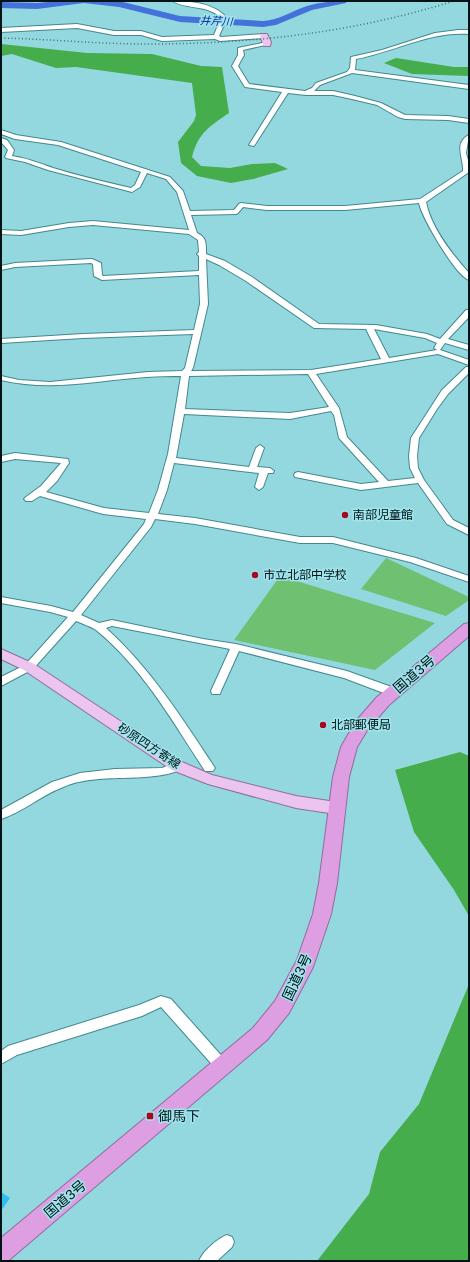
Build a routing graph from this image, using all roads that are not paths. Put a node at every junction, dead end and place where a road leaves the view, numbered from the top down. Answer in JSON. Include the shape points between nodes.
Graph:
{"nodes":[{"id":1,"x":175,"y":1,"type":"edge"},
{"id":2,"x":197,"y":1,"type":"edge"},
{"id":3,"x":206,"y":8,"type":"junction"},
{"id":4,"x":1,"y":30,"type":"edge"},
{"id":5,"x":469,"y":32,"type":"edge"},
{"id":6,"x":216,"y":37,"type":"junction"},
{"id":7,"x":352,"y":70,"type":"junction"},
{"id":8,"x":469,"y":86,"type":"edge"},
{"id":9,"x":286,"y":91,"type":"junction"},
{"id":10,"x":306,"y":93,"type":"junction"},
{"id":11,"x":469,"y":121,"type":"edge"},
{"id":12,"x":1,"y":132,"type":"edge"},
{"id":13,"x":15,"y":137,"type":"junction"},
{"id":14,"x":469,"y":137,"type":"edge"},
{"id":15,"x":1,"y":140,"type":"edge"},
{"id":16,"x":252,"y":145,"type":"dead end"},
{"id":17,"x":145,"y":171,"type":"junction"},
{"id":18,"x":422,"y":201,"type":"junction"},
{"id":19,"x":187,"y":213,"type":"junction"},
{"id":20,"x":1,"y":232,"type":"edge"},
{"id":21,"x":194,"y":233,"type":"junction"},
{"id":22,"x":201,"y":254,"type":"junction"},
{"id":23,"x":1,"y":268,"type":"edge"},
{"id":24,"x":204,"y":273,"type":"junction"},
{"id":25,"x":469,"y":278,"type":"edge"},
{"id":26,"x":469,"y":312,"type":"edge"},
{"id":27,"x":369,"y":327,"type":"junction"},
{"id":28,"x":196,"y":332,"type":"junction"},
{"id":29,"x":1,"y":341,"type":"edge"},
{"id":30,"x":442,"y":341,"type":"junction"},
{"id":31,"x":469,"y":348,"type":"edge"},
{"id":32,"x":439,"y":352,"type":"junction"},
{"id":33,"x":386,"y":361,"type":"junction"},
{"id":34,"x":469,"y":363,"type":"edge"},
{"id":35,"x":469,"y":369,"type":"edge"},
{"id":36,"x":311,"y":372,"type":"junction"},
{"id":37,"x":185,"y":373,"type":"junction"},
{"id":38,"x":1,"y":378,"type":"edge"},
{"id":39,"x":335,"y":408,"type":"junction"},
{"id":40,"x":180,"y":411,"type":"junction"},
{"id":41,"x":260,"y":448,"type":"dead end"},
{"id":42,"x":1,"y":460,"type":"edge"},
{"id":43,"x":171,"y":460,"type":"junction"},
{"id":44,"x":252,"y":469,"type":"junction"},
{"id":45,"x":298,"y":475,"type":"dead end"},
{"id":46,"x":420,"y":480,"type":"junction"},
{"id":47,"x":386,"y":484,"type":"junction"},
{"id":48,"x":259,"y":487,"type":"dead end"},
{"id":49,"x":40,"y":493,"type":"junction"},
{"id":50,"x":29,"y":499,"type":"dead end"},
{"id":51,"x":153,"y":515,"type":"junction"},
{"id":52,"x":469,"y":532,"type":"edge"},
{"id":53,"x":469,"y":567,"type":"edge"},
{"id":54,"x":466,"y":578,"type":"edge"},
{"id":55,"x":1,"y":600,"type":"edge"},
{"id":56,"x":75,"y":616,"type":"junction"},
{"id":57,"x":98,"y":627,"type":"junction"},
{"id":58,"x":469,"y":628,"type":"edge"},
{"id":59,"x":236,"y":647,"type":"junction"},
{"id":60,"x":1,"y":653,"type":"edge"},
{"id":61,"x":28,"y":667,"type":"junction"},
{"id":62,"x":1,"y":682,"type":"edge"},
{"id":63,"x":216,"y":691,"type":"dead end"},
{"id":64,"x":393,"y":692,"type":"junction"},
{"id":65,"x":177,"y":766,"type":"junction"},
{"id":66,"x":209,"y":768,"type":"dead end"},
{"id":67,"x":336,"y":808,"type":"junction"},
{"id":68,"x":1,"y":815,"type":"edge"},
{"id":69,"x":1,"y":1058,"type":"edge"},
{"id":70,"x":222,"y":1066,"type":"junction"},
{"id":71,"x":227,"y":1242,"type":"dead end"},
{"id":72,"x":1,"y":1252,"type":"edge"},
{"id":73,"x":206,"y":1261,"type":"edge"}],
"edges":[{"from":1,"to":3,"type":"street"},
{"from":2,"to":3,"type":"street"},
{"from":3,"to":6,"type":"street","via":[[220,12],[224,18]]},
{"from":4,"to":6,"type":"street","via":[[77,26],[114,33],[141,33],[162,39]]},
{"from":5,"to":7,"type":"street","via":[[443,32],[383,52],[353,58]]},
{"from":6,"to":9,"type":"street","via":[[265,40],[240,49],[241,55],[235,66],[247,86]]},
{"from":7,"to":8,"type":"street","via":[[439,84]]},
{"from":7,"to":10,"type":"street","via":[[318,84]]},
{"from":9,"to":10,"type":"street"},
{"from":9,"to":16,"type":"street"},
{"from":10,"to":11,"type":"street","via":[[333,93],[374,102],[405,117]]},
{"from":12,"to":13,"type":"street"},
{"from":13,"to":15,"type":"street"},
{"from":13,"to":17,"type":"street","via":[[59,143]]},
{"from":14,"to":18,"type":"street","via":[[462,149],[466,172]]},
{"from":15,"to":17,"type":"street","via":[[5,141],[11,150],[8,157],[111,186],[132,190],[138,186]]},
{"from":17,"to":19,"type":"street","via":[[173,181],[180,190]]},
{"from":18,"to":19,"type":"street","via":[[345,208],[267,208],[241,205],[236,212]]},
{"from":18,"to":25,"type":"street","via":[[423,209],[446,249]]},
{"from":19,"to":21,"type":"street"},
{"from":20,"to":21,"type":"street","via":[[21,233],[93,223]]},
{"from":21,"to":22,"type":"street","via":[[202,240]]},
{"from":22,"to":24,"type":"street"},
{"from":22,"to":27,"type":"street","via":[[222,262],[317,326]]},
{"from":23,"to":24,"type":"street","via":[[92,261],[97,263],[98,276],[102,278]]},
{"from":24,"to":28,"type":"street","via":[[204,304]]},
{"from":26,"to":30,"type":"street"},
{"from":27,"to":30,"type":"street","via":[[420,334]]},
{"from":27,"to":33,"type":"street"},
{"from":28,"to":29,"type":"street"},
{"from":28,"to":37,"type":"street","via":[[189,368]]},
{"from":30,"to":31,"type":"street"},
{"from":30,"to":32,"type":"street","via":[[438,347]]},
{"from":32,"to":33,"type":"street"},
{"from":32,"to":34,"type":"street"},
{"from":33,"to":36,"type":"street"},
{"from":35,"to":46,"type":"street","via":[[445,392],[415,438],[414,468]]},
{"from":36,"to":37,"type":"street"},
{"from":36,"to":39,"type":"street"},
{"from":37,"to":38,"type":"street","via":[[148,374],[50,384]]},
{"from":37,"to":40,"type":"street"},
{"from":39,"to":40,"type":"street","via":[[290,416]]},
{"from":39,"to":47,"type":"street","via":[[343,438]]},
{"from":40,"to":43,"type":"street"},
{"from":41,"to":44,"type":"street"},
{"from":42,"to":49,"type":"street","via":[[15,456],[65,461],[60,471]]},
{"from":43,"to":44,"type":"street"},
{"from":43,"to":51,"type":"street","via":[[164,489]]},
{"from":44,"to":48,"type":"street","via":[[267,471]]},
{"from":45,"to":47,"type":"street","via":[[361,486]]},
{"from":46,"to":47,"type":"street"},
{"from":46,"to":52,"type":"street","via":[[450,522]]},
{"from":49,"to":50,"type":"street"},
{"from":49,"to":51,"type":"street","via":[[103,511]]},
{"from":51,"to":54,"type":"street","via":[[300,540],[333,540],[413,560]]},
{"from":51,"to":56,"type":"street","via":[[148,525]]},
{"from":53,"to":54,"type":"street"},
{"from":55,"to":56,"type":"street"},
{"from":56,"to":57,"type":"street"},
{"from":56,"to":61,"type":"street"},
{"from":57,"to":59,"type":"street","via":[[112,624]]},
{"from":57,"to":66,"type":"street","via":[[116,642],[159,693]]},
{"from":58,"to":64,"type":"highway","name":"国道3号"},
{"from":59,"to":63,"type":"street"},
{"from":59,"to":64,"type":"street","via":[[347,675]]},
{"from":60,"to":61,"type":"main road","name":"砂原四方寄線"},
{"from":61,"to":62,"type":"street"},
{"from":61,"to":65,"type":"main road","name":"砂原四方寄線"},
{"from":64,"to":67,"type":"highway","name":"国道3号","via":[[362,725],[349,747]]},
{"from":65,"to":67,"type":"main road","name":"砂原四方寄線","via":[[208,779],[296,802]]},
{"from":65,"to":68,"type":"street","via":[[163,772],[80,777],[56,785]]},
{"from":67,"to":70,"type":"highway","name":"国道3号","via":[[322,914],[306,961],[282,1007],[260,1034]]},
{"from":69,"to":70,"type":"street","via":[[13,1050],[142,1010],[161,1001],[166,1003]]},
{"from":70,"to":72,"type":"highway","name":"国道3号"},
{"from":71,"to":73,"type":"street"}]}
